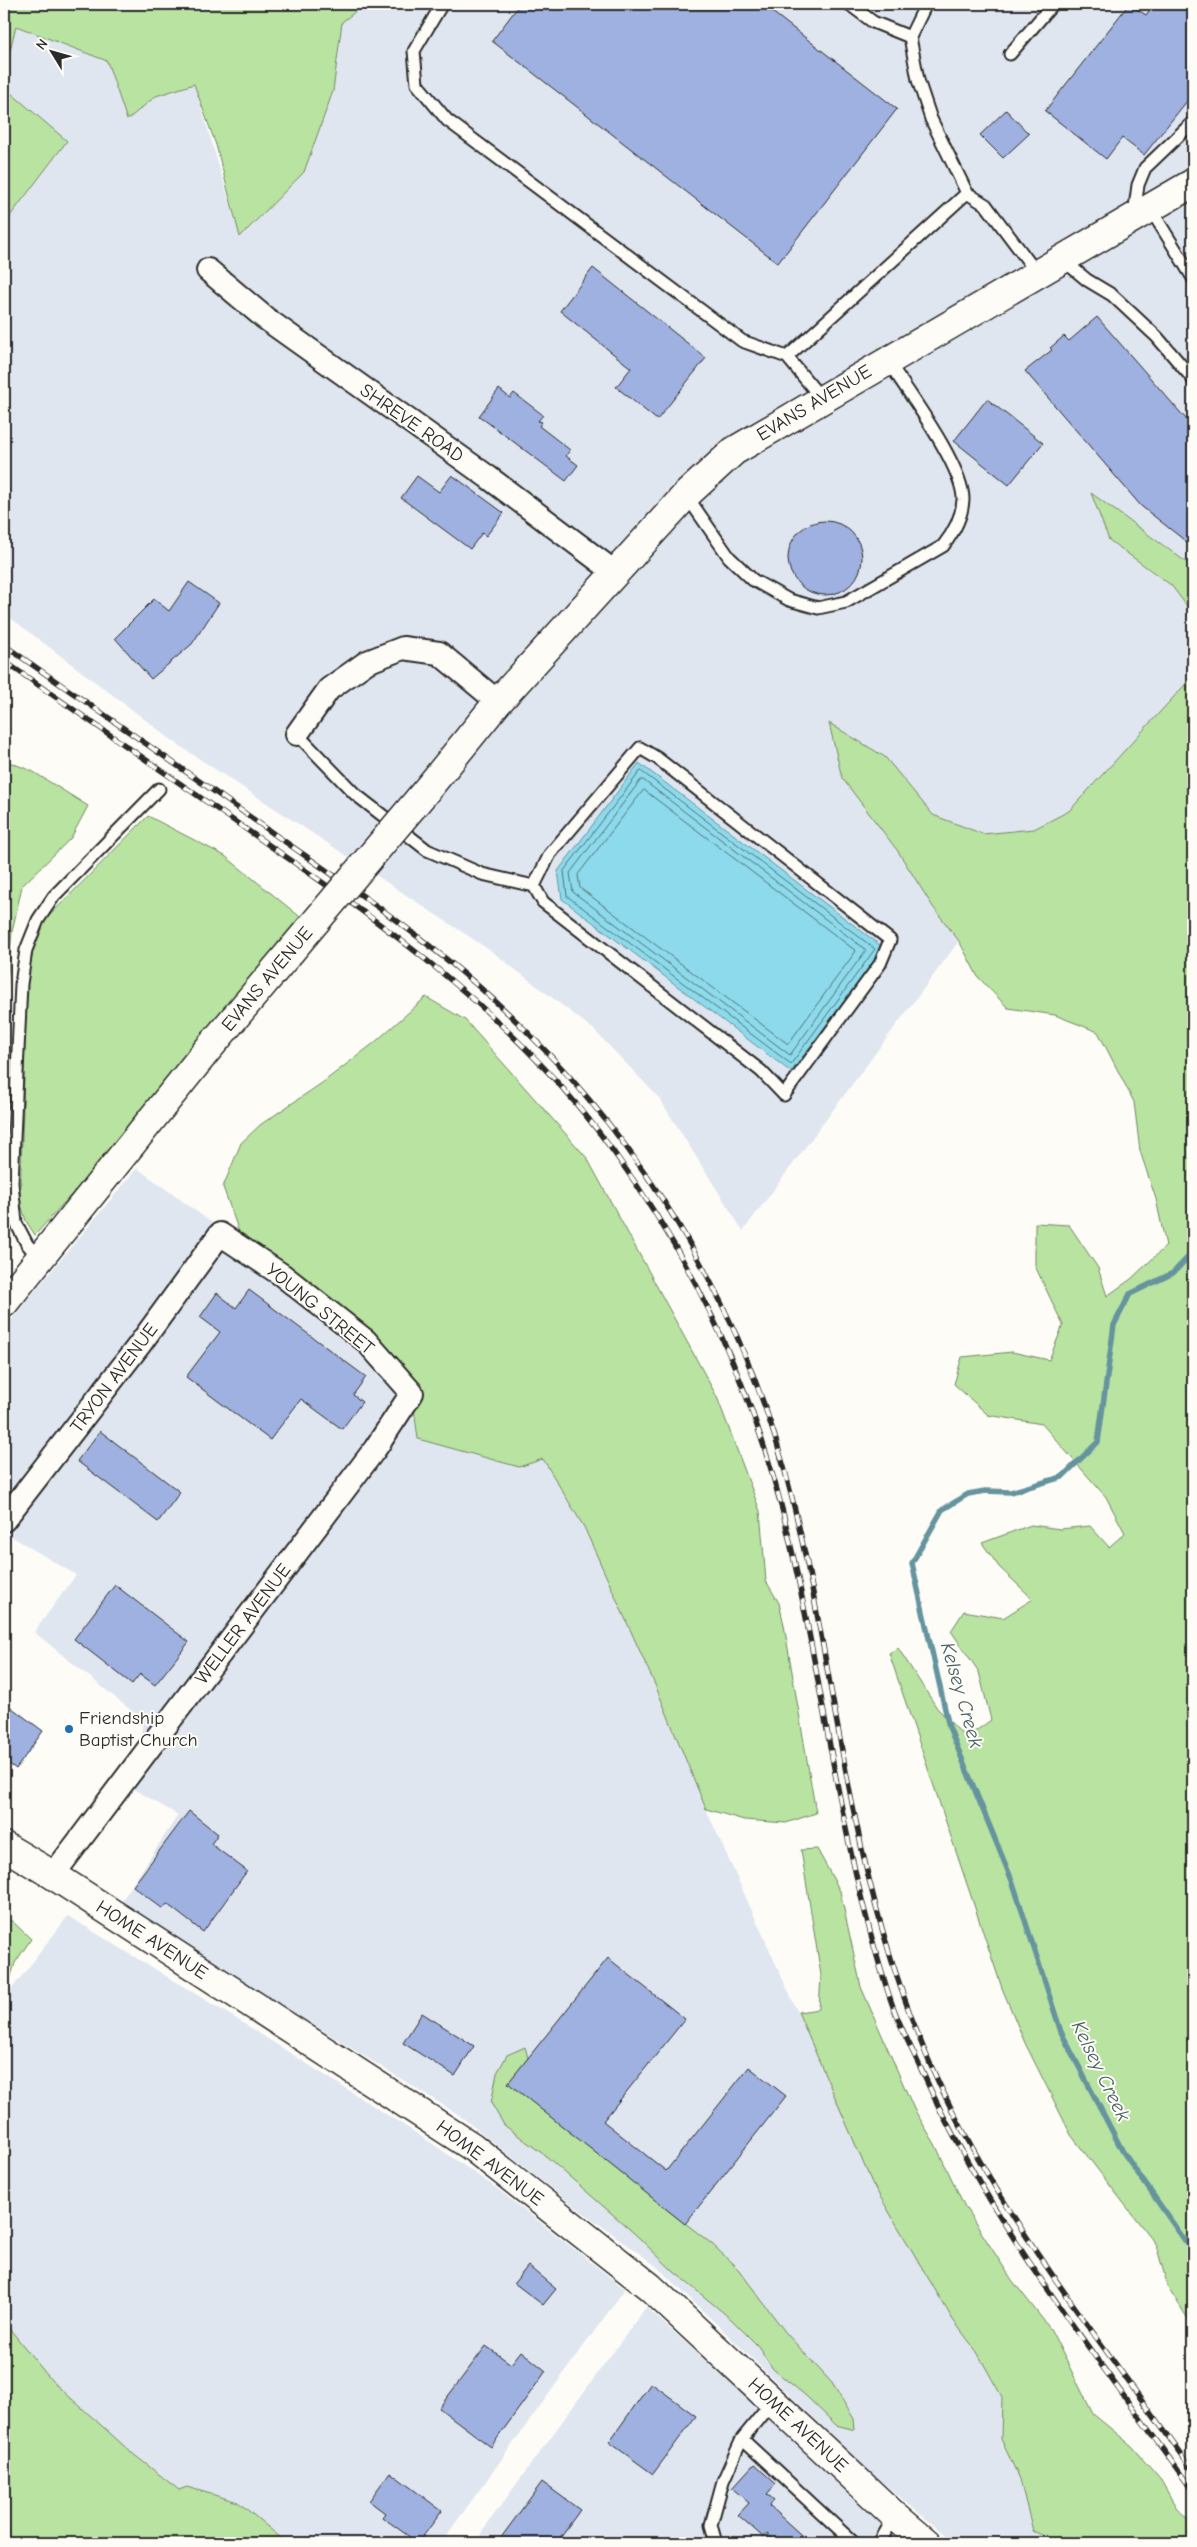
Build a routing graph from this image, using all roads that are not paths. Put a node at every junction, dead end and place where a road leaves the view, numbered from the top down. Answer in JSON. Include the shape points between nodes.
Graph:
{"nodes":[{"id":1,"x":442,"y":4,"type":"edge"},
{"id":2,"x":849,"y":4,"type":"edge"},
{"id":3,"x":926,"y":4,"type":"edge"},
{"id":4,"x":1053,"y":4,"type":"edge"},
{"id":5,"x":910,"y":37,"type":"junction"},
{"id":6,"x":1010,"y":54,"type":"dead end"},
{"id":7,"x":1193,"y":122,"type":"edge"},
{"id":8,"x":1193,"y":183,"type":"edge"},
{"id":9,"x":967,"y":192,"type":"junction"},
{"id":10,"x":1142,"y":213,"type":"junction"},
{"id":11,"x":1062,"y":259,"type":"junction"},
{"id":12,"x":208,"y":270,"type":"dead end"},
{"id":13,"x":1037,"y":273,"type":"junction"},
{"id":14,"x":1193,"y":278,"type":"edge"},
{"id":15,"x":787,"y":357,"type":"junction"},
{"id":16,"x":887,"y":360,"type":"junction"},
{"id":17,"x":1193,"y":379,"type":"edge"},
{"id":18,"x":822,"y":399,"type":"junction"},
{"id":19,"x":686,"y":495,"type":"junction"},
{"id":20,"x":617,"y":574,"type":"junction"},
{"id":21,"x":498,"y":702,"type":"junction"},
{"id":22,"x":297,"y":734,"type":"joint"},
{"id":23,"x":159,"y":789,"type":"dead end"},
{"id":24,"x":534,"y":886,"type":"junction"},
{"id":25,"x":220,"y":1234,"type":"joint"},
{"id":26,"x":39,"y":1258,"type":"junction"},
{"id":27,"x":4,"y":1303,"type":"edge"},
{"id":28,"x":412,"y":1393,"type":"joint"},
{"id":29,"x":4,"y":1520,"type":"edge"},
{"id":30,"x":4,"y":1846,"type":"edge"},
{"id":31,"x":52,"y":1875,"type":"junction"},
{"id":32,"x":773,"y":2401,"type":"junction"},
{"id":33,"x":742,"y":2439,"type":"junction"},
{"id":34,"x":896,"y":2516,"type":"junction"},
{"id":35,"x":716,"y":2543,"type":"edge"},
{"id":36,"x":854,"y":2543,"type":"edge"},
{"id":37,"x":879,"y":2543,"type":"edge"},
{"id":38,"x":927,"y":2543,"type":"edge"}],
"edges":[{"from":1,"to":15,"type":"lane","via":[[414,51],[417,84],[447,120],[742,341]]},
{"from":2,"to":5,"type":"lane","via":[[873,22]]},
{"from":3,"to":5,"type":"lane"},
{"from":4,"to":6,"type":"lane"},
{"from":5,"to":9,"type":"lane","via":[[918,80],[931,119]]},
{"from":7,"to":10,"type":"lane","via":[[1145,168],[1138,185]]},
{"from":8,"to":10,"type":"street","name":"EVANS AVENUE"},
{"from":9,"to":13,"type":"lane","via":[[986,205]]},
{"from":9,"to":15,"type":"lane"},
{"from":10,"to":11,"type":"street","name":"EVANS AVENUE"},
{"from":10,"to":14,"type":"lane"},
{"from":11,"to":13,"type":"street","name":"EVANS AVENUE"},
{"from":11,"to":17,"type":"lane","via":[[1086,280],[1112,295],[1157,337]]},
{"from":12,"to":20,"type":"street","name":"SHREVE ROAD","via":[[265,318],[488,477]]},
{"from":13,"to":16,"type":"street","name":"EVANS AVENUE"},
{"from":15,"to":18,"type":"lane"},
{"from":16,"to":18,"type":"street","name":"EVANS AVENUE"},
{"from":16,"to":19,"type":"lane","via":[[958,477],[963,499],[960,517],[953,534],[943,546],[846,602],[818,608],[789,600],[753,580],[729,557]]},
{"from":18,"to":19,"type":"street","name":"EVANS AVENUE","via":[[734,451]]},
{"from":19,"to":20,"type":"street","name":"EVANS AVENUE"},
{"from":20,"to":21,"type":"street","name":"EVANS AVENUE"},
{"from":21,"to":22,"type":"street","via":[[439,653],[403,648],[367,662],[329,689]]},
{"from":21,"to":26,"type":"street","name":"EVANS AVENUE","bridge":true,"via":[[204,1054]]},
{"from":22,"to":24,"type":"lane","via":[[355,794],[427,850],[482,874]]},
{"from":23,"to":26,"type":"lane","via":[[54,896],[38,920],[26,950],[20,984],[12,1183],[16,1223]]},
{"from":24,"to":24,"type":"lane","via":[[543,902],[761,1071],[784,1095],[880,964],[890,940],[640,748],[550,854]]},
{"from":25,"to":28,"type":"street","name":"YOUNG STREET","via":[[282,1275],[366,1341]]},
{"from":25,"to":29,"type":"street","name":"TRYON AVENUE"},
{"from":26,"to":27,"type":"street","name":"EVANS AVENUE"},
{"from":28,"to":31,"type":"street","name":"WELLER AVENUE","via":[[375,1449]]},
{"from":30,"to":31,"type":"street","name":"HOME AVENUE"},
{"from":31,"to":32,"type":"street","name":"HOME AVENUE","via":[[472,2146],[650,2287]]},
{"from":32,"to":33,"type":"lane"},
{"from":32,"to":34,"type":"street","name":"HOME AVENUE"},
{"from":33,"to":35,"type":"lane","via":[[723,2481],[711,2525]]},
{"from":33,"to":36,"type":"lane"},
{"from":34,"to":37,"type":"lane"},
{"from":34,"to":38,"type":"street","name":"HOME AVENUE"}]}
